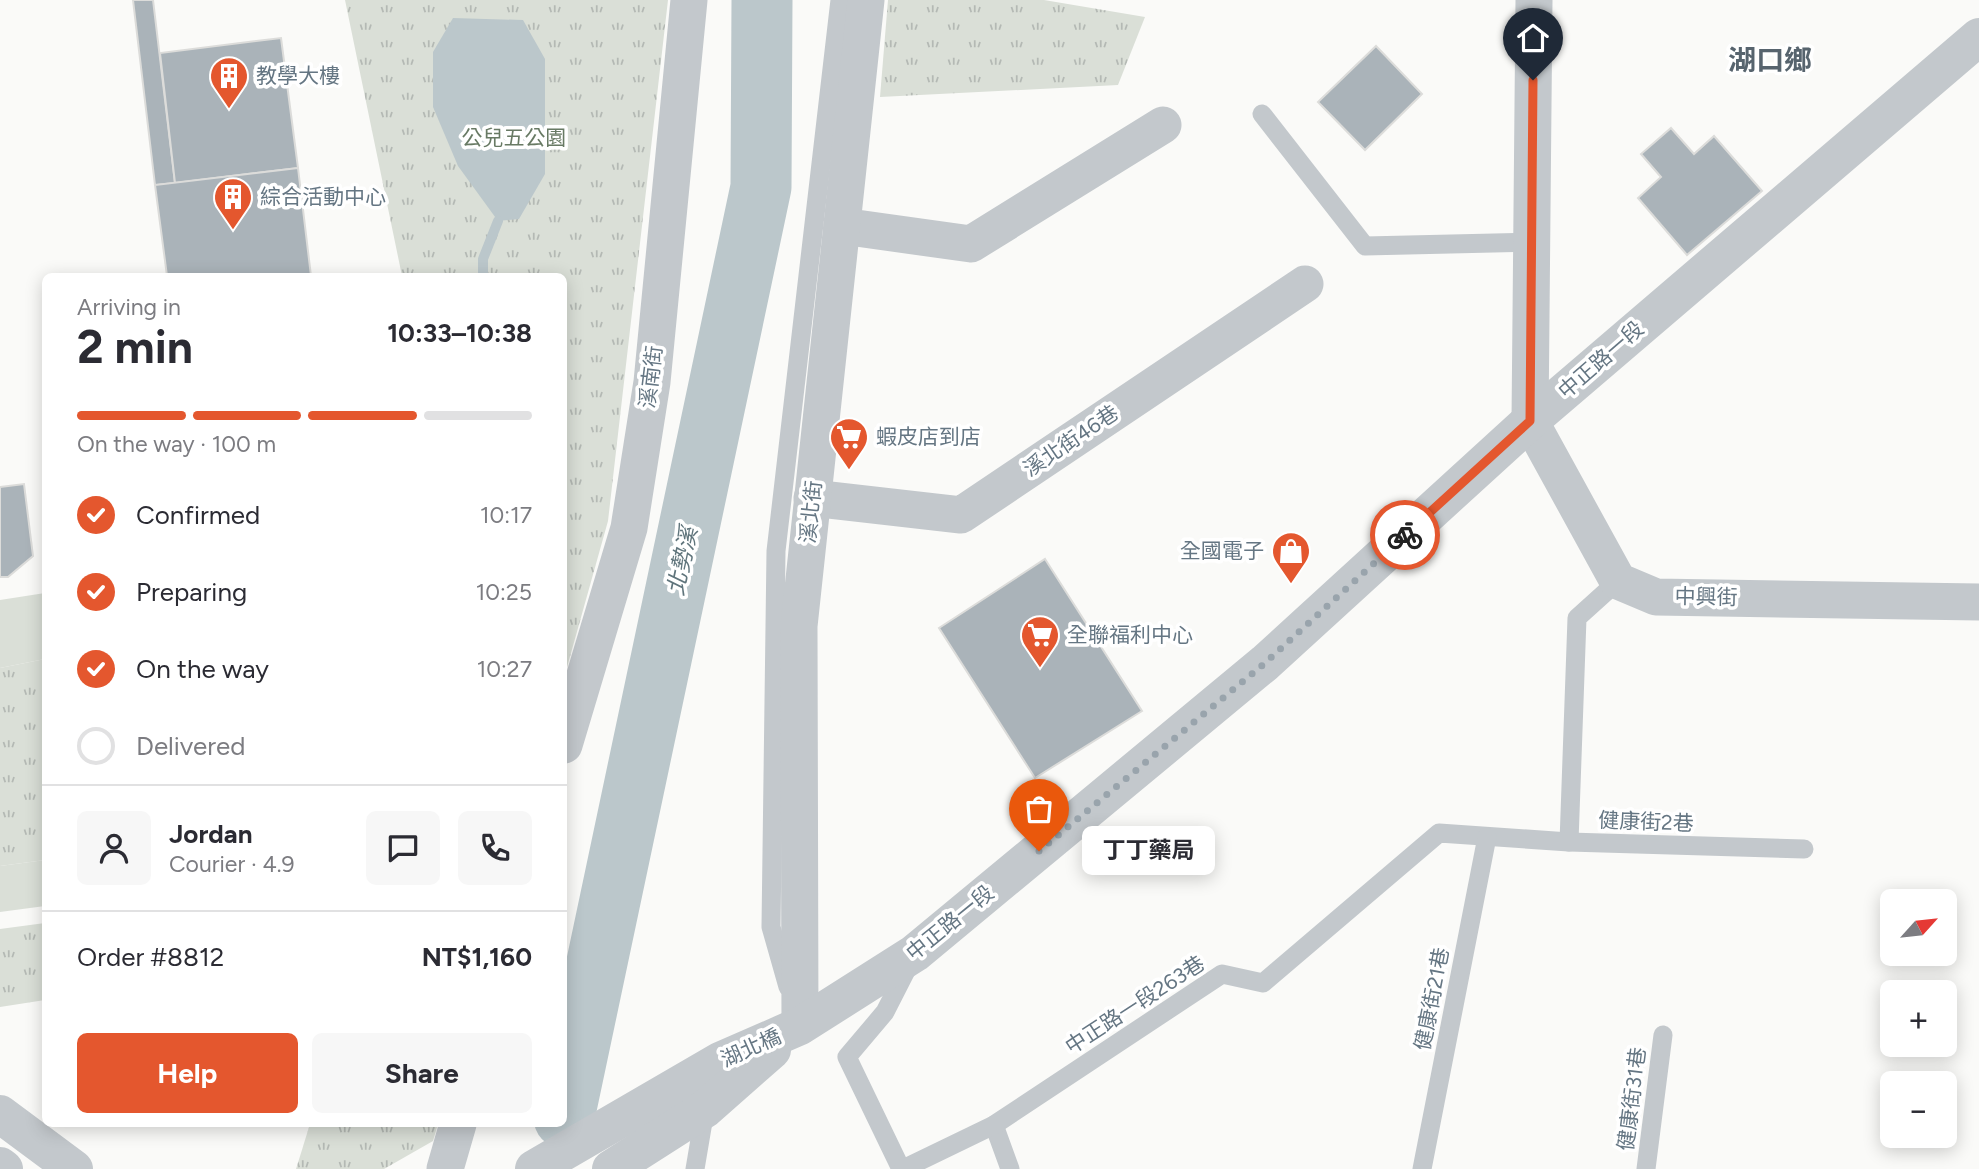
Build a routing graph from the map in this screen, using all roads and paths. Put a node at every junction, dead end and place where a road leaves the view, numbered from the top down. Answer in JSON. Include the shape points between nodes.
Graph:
{"nodes":[{"id":1,"x":689,"y":0,"type":"edge"},
{"id":2,"x":840,"y":0,"type":"edge"},
{"id":3,"x":866,"y":0,"type":"edge"},
{"id":4,"x":1534,"y":0,"type":"edge"},
{"id":5,"x":1979,"y":37,"type":"edge"},
{"id":6,"x":1262,"y":114,"type":"dead end"},
{"id":7,"x":1163,"y":125,"type":"dead end"},
{"id":8,"x":842,"y":226,"type":"junction"},
{"id":9,"x":1532,"y":242,"type":"junction"},
{"id":10,"x":1306,"y":284,"type":"dead end"},
{"id":11,"x":1530,"y":421,"type":"junction"},
{"id":12,"x":812,"y":498,"type":"junction"},
{"id":13,"x":1618,"y":581,"type":"junction"},
{"id":14,"x":1979,"y":602,"type":"edge"},
{"id":15,"x":567,"y":735,"type":"edge"},
{"id":16,"x":1486,"y":837,"type":"junction"},
{"id":17,"x":1569,"y":842,"type":"junction"},
{"id":18,"x":1804,"y":849,"type":"dead end"},
{"id":19,"x":915,"y":953,"type":"junction"},
{"id":20,"x":800,"y":1026,"type":"junction"},
{"id":21,"x":1663,"y":1035,"type":"dead end"},
{"id":22,"x":705,"y":1110,"type":"junction"},
{"id":23,"x":0,"y":1114,"type":"edge"},
{"id":24,"x":994,"y":1125,"type":"junction"},
{"id":25,"x":457,"y":1127,"type":"edge"},
{"id":26,"x":74,"y":1169,"type":"edge"},
{"id":27,"x":445,"y":1169,"type":"edge"},
{"id":28,"x":534,"y":1169,"type":"edge"},
{"id":29,"x":611,"y":1169,"type":"edge"},
{"id":30,"x":695,"y":1169,"type":"edge"},
{"id":31,"x":902,"y":1169,"type":"edge"},
{"id":32,"x":1010,"y":1169,"type":"edge"},
{"id":33,"x":1422,"y":1169,"type":"edge"},
{"id":34,"x":1646,"y":1169,"type":"edge"}],
"edges":[{"from":1,"to":15,"type":"street","name":"溪南街","via":[[652,382],[629,528]]},
{"from":2,"to":20,"type":"lane","via":[[776,551],[771,927]]},
{"from":3,"to":8,"type":"street","name":"溪北街"},
{"from":4,"to":9,"type":"street"},
{"from":5,"to":11,"type":"street","name":"中正路一段"},
{"from":6,"to":9,"type":"lane","via":[[1364,246]]},
{"from":7,"to":8,"type":"street","via":[[971,244]]},
{"from":8,"to":12,"type":"street","name":"溪北街"},
{"from":9,"to":11,"type":"street"},
{"from":10,"to":12,"type":"street","name":"溪北街46巷","via":[[961,515]]},
{"from":11,"to":13,"type":"street"},
{"from":11,"to":19,"type":"street","name":"中正路一段","via":[[1265,663]]},
{"from":12,"to":20,"type":"street","name":"溪北街","via":[[799,626]]},
{"from":13,"to":14,"type":"street","name":"中興街","via":[[1656,597]]},
{"from":13,"to":17,"type":"lane","via":[[1577,618]]},
{"from":16,"to":17,"type":"lane","name":"健康街2巷"},
{"from":16,"to":24,"type":"lane","name":"中正路一段263巷","via":[[1439,833],[1263,983],[1222,974]]},
{"from":16,"to":33,"type":"lane","name":"健康街21巷"},
{"from":17,"to":18,"type":"lane","name":"健康街2巷"},
{"from":19,"to":20,"type":"street","name":"中正路一段"},
{"from":19,"to":31,"type":"lane","name":"中正路一段263巷","via":[[885,1012],[847,1057]]},
{"from":20,"to":22,"type":"street","name":"湖北橋"},
{"from":20,"to":28,"type":"street","name":"湖北橋","via":[[720,1061]]},
{"from":21,"to":34,"type":"lane","name":"健康街31巷"},
{"from":22,"to":29,"type":"street","name":"湖北橋"},
{"from":22,"to":30,"type":"lane"},
{"from":23,"to":26,"type":"street"},
{"from":24,"to":31,"type":"lane","name":"中正路一段263巷"},
{"from":24,"to":32,"type":"lane"},
{"from":25,"to":27,"type":"street"}]}
